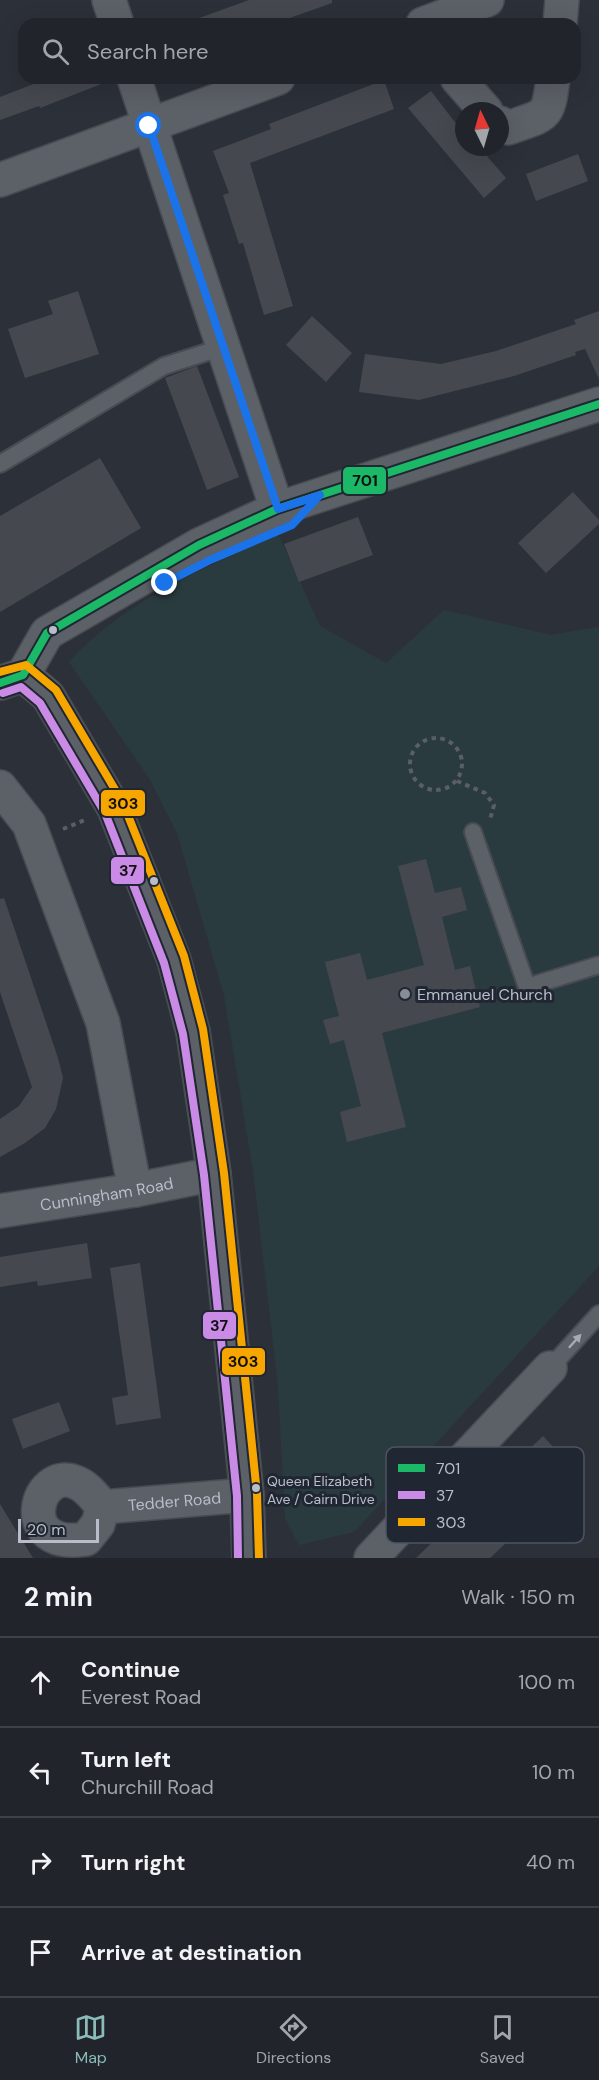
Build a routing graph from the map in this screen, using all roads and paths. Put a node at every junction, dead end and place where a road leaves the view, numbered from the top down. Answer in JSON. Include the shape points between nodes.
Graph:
{"nodes":[{"id":1,"x":109,"y":0,"type":"edge"},
{"id":2,"x":488,"y":0,"type":"edge"},
{"id":3,"x":562,"y":0,"type":"edge"},
{"id":4,"x":115,"y":18,"type":"edge"},
{"id":5,"x":439,"y":18,"type":"edge"},
{"id":6,"x":560,"y":18,"type":"edge"},
{"id":7,"x":136,"y":84,"type":"edge"},
{"id":8,"x":262,"y":84,"type":"edge"},
{"id":9,"x":462,"y":84,"type":"edge"},
{"id":10,"x":552,"y":84,"type":"edge"},
{"id":11,"x":478,"y":102,"type":"edge"},
{"id":12,"x":149,"y":126,"type":"junction"},
{"id":13,"x":509,"y":128,"type":"edge"},
{"id":14,"x":0,"y":180,"type":"edge"},
{"id":15,"x":223,"y":346,"type":"junction"},
{"id":16,"x":599,"y":404,"type":"edge"},
{"id":17,"x":0,"y":464,"type":"edge"},
{"id":18,"x":278,"y":509,"type":"junction"},
{"id":19,"x":12,"y":679,"type":"edge"},
{"id":20,"x":456,"y":781,"type":"junction"},
{"id":21,"x":0,"y":787,"type":"edge"},
{"id":22,"x":114,"y":808,"type":"junction"},
{"id":23,"x":473,"y":832,"type":"joint"},
{"id":24,"x":35,"y":841,"type":"junction"},
{"id":25,"x":599,"y":965,"type":"edge"},
{"id":26,"x":214,"y":1174,"type":"junction"},
{"id":27,"x":135,"y":1190,"type":"junction"},
{"id":28,"x":0,"y":1211,"type":"edge"},
{"id":29,"x":599,"y":1314,"type":"edge"},
{"id":30,"x":550,"y":1368,"type":"joint"},
{"id":31,"x":475,"y":1447,"type":"edge"},
{"id":32,"x":247,"y":1496,"type":"junction"},
{"id":33,"x":103,"y":1507,"type":"dead end"},
{"id":34,"x":386,"y":1541,"type":"edge"},
{"id":35,"x":249,"y":1558,"type":"edge"},
{"id":36,"x":370,"y":1558,"type":"edge"}],
"edges":[{"from":1,"to":4,"type":"street"},
{"from":2,"to":5,"type":"street"},
{"from":3,"to":6,"type":"street"},
{"from":7,"to":12,"type":"street"},
{"from":8,"to":12,"type":"street"},
{"from":9,"to":11,"type":"street"},
{"from":10,"to":13,"type":"street","via":[[549,108],[543,116]]},
{"from":12,"to":14,"type":"street"},
{"from":12,"to":15,"type":"street"},
{"from":15,"to":17,"type":"lane","via":[[164,366]]},
{"from":15,"to":18,"type":"street"},
{"from":16,"to":18,"type":"street"},
{"from":18,"to":19,"type":"street","via":[[199,544],[47,633]]},
{"from":19,"to":22,"type":"street","via":[[48,696]]},
{"from":20,"to":20,"type":"path","via":[[462,770],[457,747],[437,737],[416,746],[409,765],[418,784],[438,790]]},
{"from":20,"to":23,"type":"path","via":[[485,793],[494,805],[489,823]]},
{"from":21,"to":24,"type":"street","via":[[29,824]]},
{"from":22,"to":24,"type":"path"},
{"from":22,"to":26,"type":"street","via":[[174,960],[193,1032]]},
{"from":23,"to":25,"type":"lane","via":[[527,987]]},
{"from":24,"to":27,"type":"street","via":[[103,1023]]},
{"from":26,"to":27,"type":"street","name":"Cunningham Road"},
{"from":26,"to":32,"type":"street"},
{"from":27,"to":28,"type":"street","name":"Cunningham Road"},
{"from":30,"to":29,"type":"lane","one_way":true},
{"from":30,"to":31,"type":"street"},
{"from":32,"to":33,"type":"street","name":"Tedder Road"},
{"from":32,"to":35,"type":"street"},
{"from":34,"to":36,"type":"street"}]}
